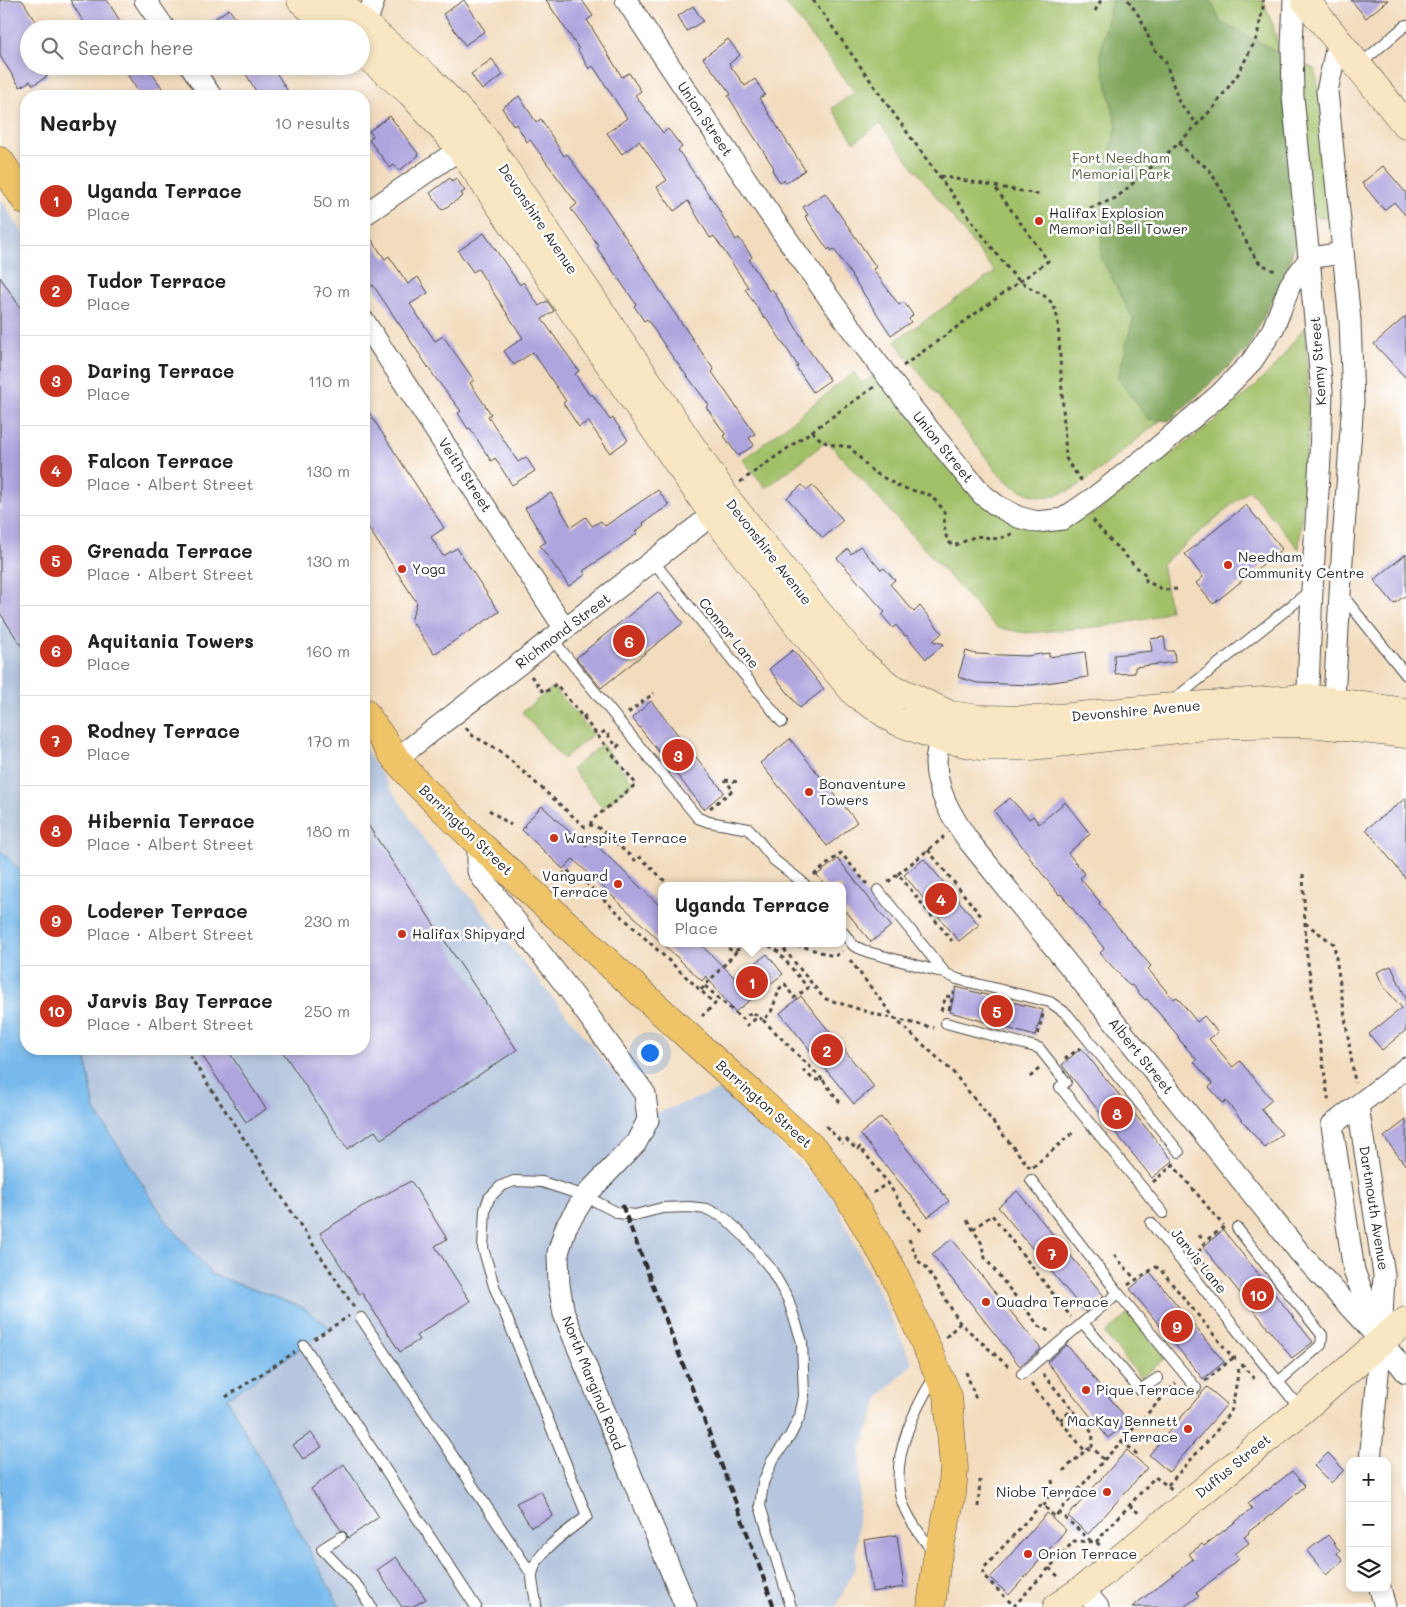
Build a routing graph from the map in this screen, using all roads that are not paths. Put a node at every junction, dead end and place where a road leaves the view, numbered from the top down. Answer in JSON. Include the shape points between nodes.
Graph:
{"nodes":[{"id":1,"x":145,"y":0,"type":"edge"},
{"id":2,"x":300,"y":0,"type":"edge"},
{"id":3,"x":335,"y":0,"type":"edge"},
{"id":4,"x":374,"y":0,"type":"edge"},
{"id":5,"x":626,"y":0,"type":"edge"},
{"id":6,"x":1294,"y":0,"type":"edge"},
{"id":7,"x":1305,"y":0,"type":"edge"},
{"id":8,"x":159,"y":20,"type":"edge"},
{"id":9,"x":323,"y":20,"type":"edge"},
{"id":10,"x":351,"y":20,"type":"edge"},
{"id":11,"x":368,"y":20,"type":"edge"},
{"id":12,"x":1406,"y":24,"type":"edge"},
{"id":13,"x":370,"y":41,"type":"edge"},
{"id":14,"x":1338,"y":41,"type":"junction"},
{"id":15,"x":1358,"y":66,"type":"junction"},
{"id":16,"x":197,"y":75,"type":"edge"},
{"id":17,"x":207,"y":90,"type":"edge"},
{"id":18,"x":1406,"y":124,"type":"edge"},
{"id":19,"x":471,"y":142,"type":"junction"},
{"id":20,"x":0,"y":161,"type":"edge"},
{"id":21,"x":20,"y":192,"type":"edge"},
{"id":22,"x":370,"y":211,"type":"edge"},
{"id":23,"x":1342,"y":253,"type":"junction"},
{"id":24,"x":1310,"y":258,"type":"junction"},
{"id":25,"x":370,"y":331,"type":"edge"},
{"id":26,"x":721,"y":503,"type":"junction"},
{"id":27,"x":653,"y":561,"type":"junction"},
{"id":28,"x":1312,"y":589,"type":"junction"},
{"id":29,"x":1340,"y":592,"type":"junction"},
{"id":30,"x":558,"y":634,"type":"junction"},
{"id":31,"x":1406,"y":675,"type":"edge"},
{"id":32,"x":1162,"y":708,"type":"junction"},
{"id":33,"x":1320,"y":712,"type":"junction"},
{"id":34,"x":1406,"y":712,"type":"edge"},
{"id":35,"x":370,"y":721,"type":"edge"},
{"id":36,"x":782,"y":722,"type":"dead end"},
{"id":37,"x":945,"y":726,"type":"junction"},
{"id":38,"x":1406,"y":734,"type":"edge"},
{"id":39,"x":396,"y":760,"type":"junction"},
{"id":40,"x":478,"y":843,"type":"junction"},
{"id":41,"x":803,"y":882,"type":"edge"},
{"id":42,"x":878,"y":890,"type":"dead end"},
{"id":43,"x":846,"y":936,"type":"edge"},
{"id":44,"x":945,"y":973,"type":"junction"},
{"id":45,"x":946,"y":1023,"type":"dead end"},
{"id":46,"x":1406,"y":1068,"type":"edge"},
{"id":47,"x":1358,"y":1106,"type":"junction"},
{"id":48,"x":1179,"y":1152,"type":"road end"},
{"id":49,"x":1031,"y":1180,"type":"dead end"},
{"id":50,"x":585,"y":1196,"type":"junction"},
{"id":51,"x":1162,"y":1213,"type":"dead end"},
{"id":52,"x":1151,"y":1223,"type":"dead end"},
{"id":53,"x":1237,"y":1228,"type":"road end"},
{"id":54,"x":1118,"y":1293,"type":"junction"},
{"id":55,"x":359,"y":1315,"type":"road end"},
{"id":56,"x":1406,"y":1321,"type":"edge"},
{"id":57,"x":1081,"y":1325,"type":"junction"},
{"id":58,"x":1381,"y":1341,"type":"junction"},
{"id":59,"x":304,"y":1346,"type":"road end"},
{"id":60,"x":1406,"y":1372,"type":"edge"},
{"id":61,"x":937,"y":1374,"type":"junction"},
{"id":62,"x":1022,"y":1374,"type":"road end"},
{"id":63,"x":1158,"y":1378,"type":"dead end"},
{"id":64,"x":1278,"y":1382,"type":"junction"},
{"id":65,"x":1200,"y":1385,"type":"road end"},
{"id":66,"x":1301,"y":1411,"type":"junction"},
{"id":67,"x":1370,"y":1457,"type":"edge"},
{"id":68,"x":341,"y":1537,"type":"dead end"},
{"id":69,"x":937,"y":1559,"type":"junction"},
{"id":70,"x":532,"y":1575,"type":"junction"},
{"id":71,"x":1381,"y":1592,"type":"edge"},
{"id":72,"x":1090,"y":1598,"type":"edge"},
{"id":73,"x":932,"y":1605,"type":"edge"},
{"id":74,"x":371,"y":1607,"type":"edge"},
{"id":75,"x":476,"y":1607,"type":"edge"},
{"id":76,"x":536,"y":1607,"type":"edge"},
{"id":77,"x":686,"y":1607,"type":"edge"},
{"id":78,"x":791,"y":1607,"type":"edge"},
{"id":79,"x":1057,"y":1607,"type":"edge"},
{"id":80,"x":1385,"y":1607,"type":"edge"}],
"edges":[{"from":1,"to":8,"type":"street"},
{"from":2,"to":9,"type":"street"},
{"from":3,"to":10,"type":"street","name":"Devonshire Avenue"},
{"from":4,"to":11,"type":"street"},
{"from":5,"to":24,"type":"street","name":"Union Street","via":[[794,250],[888,377],[982,494],[1018,517],[1037,522],[1063,519],[1170,438],[1219,395],[1252,361],[1273,329],[1290,286]]},
{"from":6,"to":24,"type":"street","name":"Kenny Street","via":[[1293,96]]},
{"from":7,"to":14,"type":"street"},
{"from":12,"to":15,"type":"lane"},
{"from":13,"to":19,"type":"street","name":"Devonshire Avenue","via":[[429,79]]},
{"from":14,"to":15,"type":"street"},
{"from":14,"to":23,"type":"street","via":[[1327,91]]},
{"from":15,"to":18,"type":"street"},
{"from":16,"to":17,"type":"street"},
{"from":19,"to":22,"type":"street"},
{"from":19,"to":26,"type":"street","name":"Devonshire Avenue"},
{"from":20,"to":21,"type":"main road"},
{"from":23,"to":24,"type":"street"},
{"from":23,"to":29,"type":"street","via":[[1350,321],[1353,400]]},
{"from":24,"to":28,"type":"street","name":"Kenny Street","via":[[1322,391]]},
{"from":25,"to":30,"type":"street","name":"Veith Street"},
{"from":26,"to":27,"type":"street","name":"Richmond Street"},
{"from":26,"to":37,"type":"street","name":"Devonshire Avenue","via":[[857,660],[890,688]]},
{"from":27,"to":30,"type":"street","name":"Richmond Street"},
{"from":27,"to":36,"type":"lane","name":"Connor Lane"},
{"from":28,"to":29,"type":"street"},
{"from":28,"to":32,"type":"lane"},
{"from":28,"to":33,"type":"street","name":"Kenny Street"},
{"from":29,"to":31,"type":"lane"},
{"from":29,"to":33,"type":"street"},
{"from":30,"to":39,"type":"street","name":"Richmond Street"},
{"from":30,"to":41,"type":"lane","via":[[698,818],[749,829],[774,860]]},
{"from":32,"to":33,"type":"street","name":"Devonshire Avenue"},
{"from":32,"to":37,"type":"street","name":"Devonshire Avenue","via":[[1038,720],[980,719]]},
{"from":33,"to":34,"type":"street","name":"Devonshire Avenue"},
{"from":33,"to":37,"type":"street","name":"Devonshire Avenue","via":[[1284,722],[1212,725],[1031,746],[981,746]]},
{"from":33,"to":38,"type":"street","name":"Devonshire Avenue"},
{"from":35,"to":39,"type":"main road","name":"Barrington Street"},
{"from":37,"to":58,"type":"street","name":"Albert Street","via":[[936,761],[939,784],[951,816],[968,840],[1300,1253]]},
{"from":39,"to":40,"type":"main road","name":"Barrington Street"},
{"from":40,"to":50,"type":"street","name":"North Marginal Road","via":[[478,871],[483,879],[645,1094],[648,1120],[636,1142]]},
{"from":40,"to":61,"type":"main road","name":"Barrington Street","via":[[817,1152],[846,1192],[893,1271]]},
{"from":42,"to":44,"type":"lane"},
{"from":43,"to":44,"type":"lane","via":[[854,946],[868,952]]},
{"from":44,"to":48,"type":"lane","via":[[1058,1006]]},
{"from":45,"to":51,"type":"lane","via":[[1039,1048],[1066,1082],[1060,1087]]},
{"from":46,"to":47,"type":"street"},
{"from":47,"to":58,"type":"street","name":"Dartmouth Avenue","via":[[1384,1275]]},
{"from":47,"to":58,"type":"street","name":"Dartmouth Avenue","via":[[1332,1125],[1354,1271]]},
{"from":49,"to":54,"type":"lane"},
{"from":50,"to":70,"type":"lane","via":[[542,1182],[514,1181],[501,1186],[489,1198],[485,1210],[483,1248],[494,1286],[587,1516],[547,1549],[537,1560]]},
{"from":50,"to":77,"type":"street","name":"North Marginal Road","via":[[566,1227],[558,1253],[564,1314]]},
{"from":50,"to":78,"type":"lane","via":[[618,1213],[635,1215],[662,1208],[689,1207],[707,1209],[726,1218],[771,1269],[788,1299],[802,1342],[804,1396],[800,1416],[772,1461],[763,1483],[760,1506]]},
{"from":52,"to":64,"type":"lane","name":"Jarvis Lane"},
{"from":53,"to":64,"type":"lane","via":[[1322,1335],[1321,1345]]},
{"from":54,"to":57,"type":"lane"},
{"from":54,"to":65,"type":"lane"},
{"from":55,"to":70,"type":"lane"},
{"from":56,"to":58,"type":"street","name":"Duffus Street"},
{"from":57,"to":62,"type":"lane"},
{"from":57,"to":63,"type":"lane","via":[[1140,1390]]},
{"from":58,"to":60,"type":"street","name":"Albert Street"},
{"from":58,"to":66,"type":"street","name":"Duffus Street"},
{"from":58,"to":67,"type":"street","name":"Dartmouth Avenue"},
{"from":59,"to":75,"type":"lane"},
{"from":61,"to":69,"type":"main road","name":"Barrington Street","via":[[948,1396],[954,1470],[952,1494]]},
{"from":61,"to":69,"type":"lane","via":[[907,1429],[899,1490],[906,1510]]},
{"from":64,"to":66,"type":"lane","name":"Jarvis Lane"},
{"from":66,"to":72,"type":"street","name":"Duffus Street"},
{"from":68,"to":74,"type":"lane","via":[[322,1549],[361,1590]]},
{"from":69,"to":73,"type":"main road","name":"Barrington Street"},
{"from":70,"to":76,"type":"lane"},
{"from":71,"to":80,"type":"street"},
{"from":72,"to":79,"type":"street","name":"Duffus Street"}]}
